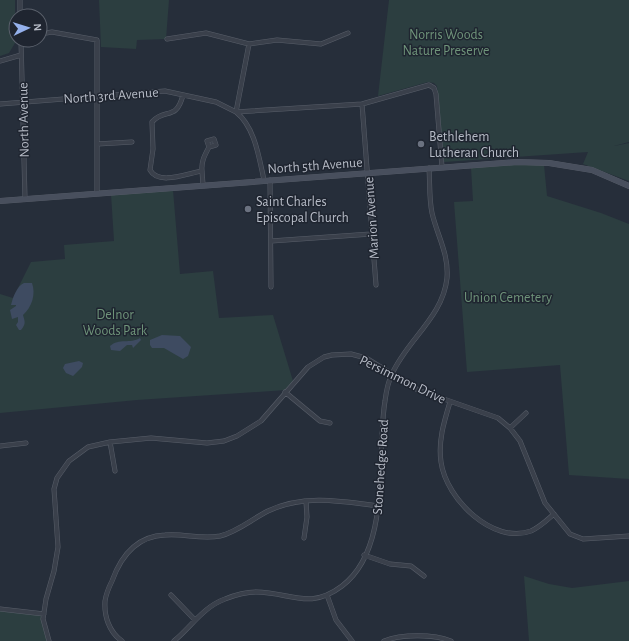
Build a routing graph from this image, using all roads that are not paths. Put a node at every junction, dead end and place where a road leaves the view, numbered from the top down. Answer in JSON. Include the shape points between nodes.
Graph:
{"nodes":[{"id":1,"x":48,"y":33,"type":"edge"},
{"id":2,"x":348,"y":33,"type":"dead end"},
{"id":3,"x":167,"y":39,"type":"dead end"},
{"id":4,"x":250,"y":44,"type":"junction"},
{"id":5,"x":21,"y":48,"type":"edge"},
{"id":6,"x":21,"y":55,"type":"junction"},
{"id":7,"x":0,"y":61,"type":"edge"},
{"id":8,"x":183,"y":95,"type":"junction"},
{"id":9,"x":97,"y":96,"type":"junction"},
{"id":10,"x":23,"y":102,"type":"junction"},
{"id":11,"x":0,"y":104,"type":"edge"},
{"id":12,"x":362,"y":104,"type":"junction"},
{"id":13,"x":236,"y":112,"type":"junction"},
{"id":14,"x":132,"y":142,"type":"dead end"},
{"id":15,"x":97,"y":144,"type":"junction"},
{"id":16,"x":210,"y":147,"type":"dead end"},
{"id":17,"x":442,"y":167,"type":"junction"},
{"id":18,"x":430,"y":168,"type":"junction"},
{"id":19,"x":202,"y":171,"type":"junction"},
{"id":20,"x":368,"y":173,"type":"junction"},
{"id":21,"x":267,"y":180,"type":"junction"},
{"id":22,"x":203,"y":185,"type":"junction"},
{"id":23,"x":629,"y":186,"type":"edge"},
{"id":24,"x":97,"y":193,"type":"junction"},
{"id":25,"x":25,"y":199,"type":"junction"},
{"id":26,"x":0,"y":201,"type":"edge"},
{"id":27,"x":371,"y":234,"type":"junction"},
{"id":28,"x":271,"y":241,"type":"junction"},
{"id":29,"x":376,"y":285,"type":"dead end"},
{"id":30,"x":271,"y":287,"type":"dead end"},
{"id":31,"x":392,"y":374,"type":"junction"},
{"id":32,"x":285,"y":392,"type":"junction"},
{"id":33,"x":450,"y":402,"type":"junction"},
{"id":34,"x":526,"y":414,"type":"dead end"},
{"id":35,"x":330,"y":423,"type":"dead end"},
{"id":36,"x":510,"y":428,"type":"junction"},
{"id":37,"x":110,"y":442,"type":"junction"},
{"id":38,"x":26,"y":443,"type":"dead end"},
{"id":39,"x":0,"y":446,"type":"edge"},
{"id":40,"x":115,"y":471,"type":"dead end"},
{"id":41,"x":306,"y":501,"type":"junction"},
{"id":42,"x":378,"y":506,"type":"junction"},
{"id":43,"x":554,"y":514,"type":"junction"},
{"id":44,"x":629,"y":536,"type":"edge"},
{"id":45,"x":304,"y":538,"type":"dead end"},
{"id":46,"x":364,"y":555,"type":"junction"},
{"id":47,"x":424,"y":576,"type":"dead end"},
{"id":48,"x":171,"y":595,"type":"dead end"},
{"id":49,"x":327,"y":595,"type":"junction"},
{"id":50,"x":0,"y":609,"type":"edge"},
{"id":51,"x":44,"y":614,"type":"junction"},
{"id":52,"x":195,"y":620,"type":"junction"},
{"id":53,"x":350,"y":639,"type":"edge"},
{"id":54,"x":49,"y":641,"type":"edge"},
{"id":55,"x":122,"y":641,"type":"edge"},
{"id":56,"x":174,"y":641,"type":"edge"},
{"id":57,"x":344,"y":641,"type":"edge"},
{"id":58,"x":384,"y":641,"type":"edge"},
{"id":59,"x":451,"y":641,"type":"edge"}],
"edges":[{"from":1,"to":9,"type":"street","via":[[98,40]]},
{"from":2,"to":4,"type":"street","via":[[321,44],[277,40]]},
{"from":3,"to":4,"type":"street","via":[[206,33]]},
{"from":4,"to":13,"type":"street"},
{"from":5,"to":6,"type":"street","name":"North Avenue"},
{"from":6,"to":7,"type":"street"},
{"from":6,"to":10,"type":"street","name":"North Avenue"},
{"from":8,"to":9,"type":"street","name":"North 3rd Avenue","via":[[165,91]]},
{"from":8,"to":13,"type":"street","name":"North 3rd Avenue","via":[[216,102]]},
{"from":8,"to":19,"type":"street","via":[[176,110],[152,122],[153,149],[150,170],[157,176],[167,178]]},
{"from":9,"to":10,"type":"street","name":"North 3rd Avenue"},
{"from":9,"to":15,"type":"street"},
{"from":10,"to":11,"type":"street","name":"North 3rd Avenue"},
{"from":10,"to":25,"type":"street","name":"North Avenue"},
{"from":12,"to":13,"type":"street"},
{"from":12,"to":17,"type":"street","via":[[423,86],[431,86],[436,94]]},
{"from":12,"to":20,"type":"street","name":"Marion Avenue"},
{"from":13,"to":21,"type":"street","via":[[254,140]]},
{"from":14,"to":15,"type":"street"},
{"from":15,"to":24,"type":"street"},
{"from":16,"to":19,"type":"street","via":[[201,163]]},
{"from":17,"to":18,"type":"main road","name":"North 5th Avenue"},
{"from":17,"to":23,"type":"main road","name":"North 5th Avenue","via":[[517,162],[549,163],[592,170]]},
{"from":18,"to":20,"type":"main road","name":"North 5th Avenue"},
{"from":18,"to":31,"type":"street","name":"Stonehedge Road","via":[[432,210],[446,253],[445,287],[432,316]]},
{"from":19,"to":22,"type":"street"},
{"from":20,"to":21,"type":"main road","name":"North 5th Avenue"},
{"from":20,"to":27,"type":"street","name":"Marion Avenue"},
{"from":21,"to":22,"type":"main road","name":"North 5th Avenue"},
{"from":21,"to":28,"type":"street"},
{"from":22,"to":24,"type":"main road","name":"North 5th Avenue"},
{"from":24,"to":25,"type":"main road","name":"North 5th Avenue"},
{"from":25,"to":26,"type":"main road","name":"North 5th Avenue"},
{"from":27,"to":28,"type":"street"},
{"from":27,"to":29,"type":"street","name":"Marion Avenue"},
{"from":28,"to":30,"type":"street"},
{"from":31,"to":32,"type":"street","name":"Persimmon Drive","via":[[360,356],[332,355],[308,367]]},
{"from":31,"to":33,"type":"street","name":"Persimmon Drive","via":[[418,390]]},
{"from":31,"to":42,"type":"street","name":"Stonehedge Road","via":[[384,402]]},
{"from":32,"to":35,"type":"street","via":[[320,421]]},
{"from":32,"to":37,"type":"street","name":"Persimmon Drive","via":[[261,421],[224,441],[192,443],[151,438]]},
{"from":33,"to":36,"type":"street","name":"Persimmon Drive","via":[[498,418]]},
{"from":33,"to":43,"type":"street","via":[[441,433],[441,464],[449,487],[464,508],[484,523],[512,532],[531,531]]},
{"from":34,"to":36,"type":"street"},
{"from":36,"to":43,"type":"street","name":"Persimmon Drive","via":[[520,441],[545,503]]},
{"from":37,"to":40,"type":"street"},
{"from":37,"to":51,"type":"street","name":"Persimmon Drive","via":[[88,447],[78,453],[69,461],[58,478],[54,489],[58,531],[57,554]]},
{"from":38,"to":39,"type":"street"},
{"from":41,"to":42,"type":"street","via":[[331,500]]},
{"from":41,"to":45,"type":"street"},
{"from":41,"to":55,"type":"street","via":[[276,508],[220,536],[201,538],[166,534],[153,536],[132,548],[120,560],[105,598],[108,622]]},
{"from":42,"to":46,"type":"street","name":"Stonehedge Road","via":[[373,533]]},
{"from":43,"to":44,"type":"street","name":"Persimmon Drive","via":[[570,534],[583,539]]},
{"from":46,"to":47,"type":"street","via":[[390,564],[411,566]]},
{"from":46,"to":49,"type":"street","name":"Stonehedge Road","via":[[351,578]]},
{"from":48,"to":52,"type":"street"},
{"from":49,"to":52,"type":"street","name":"Stonehedge Road","via":[[300,600],[264,593],[243,594],[216,603]]},
{"from":49,"to":53,"type":"street","via":[[336,620]]},
{"from":50,"to":51,"type":"street"},
{"from":51,"to":54,"type":"street","name":"Persimmon Drive"},
{"from":52,"to":56,"type":"street","name":"Stonehedge Road"},
{"from":53,"to":57,"type":"street"},
{"from":58,"to":59,"type":"street","via":[[408,637],[434,637]]}]}
